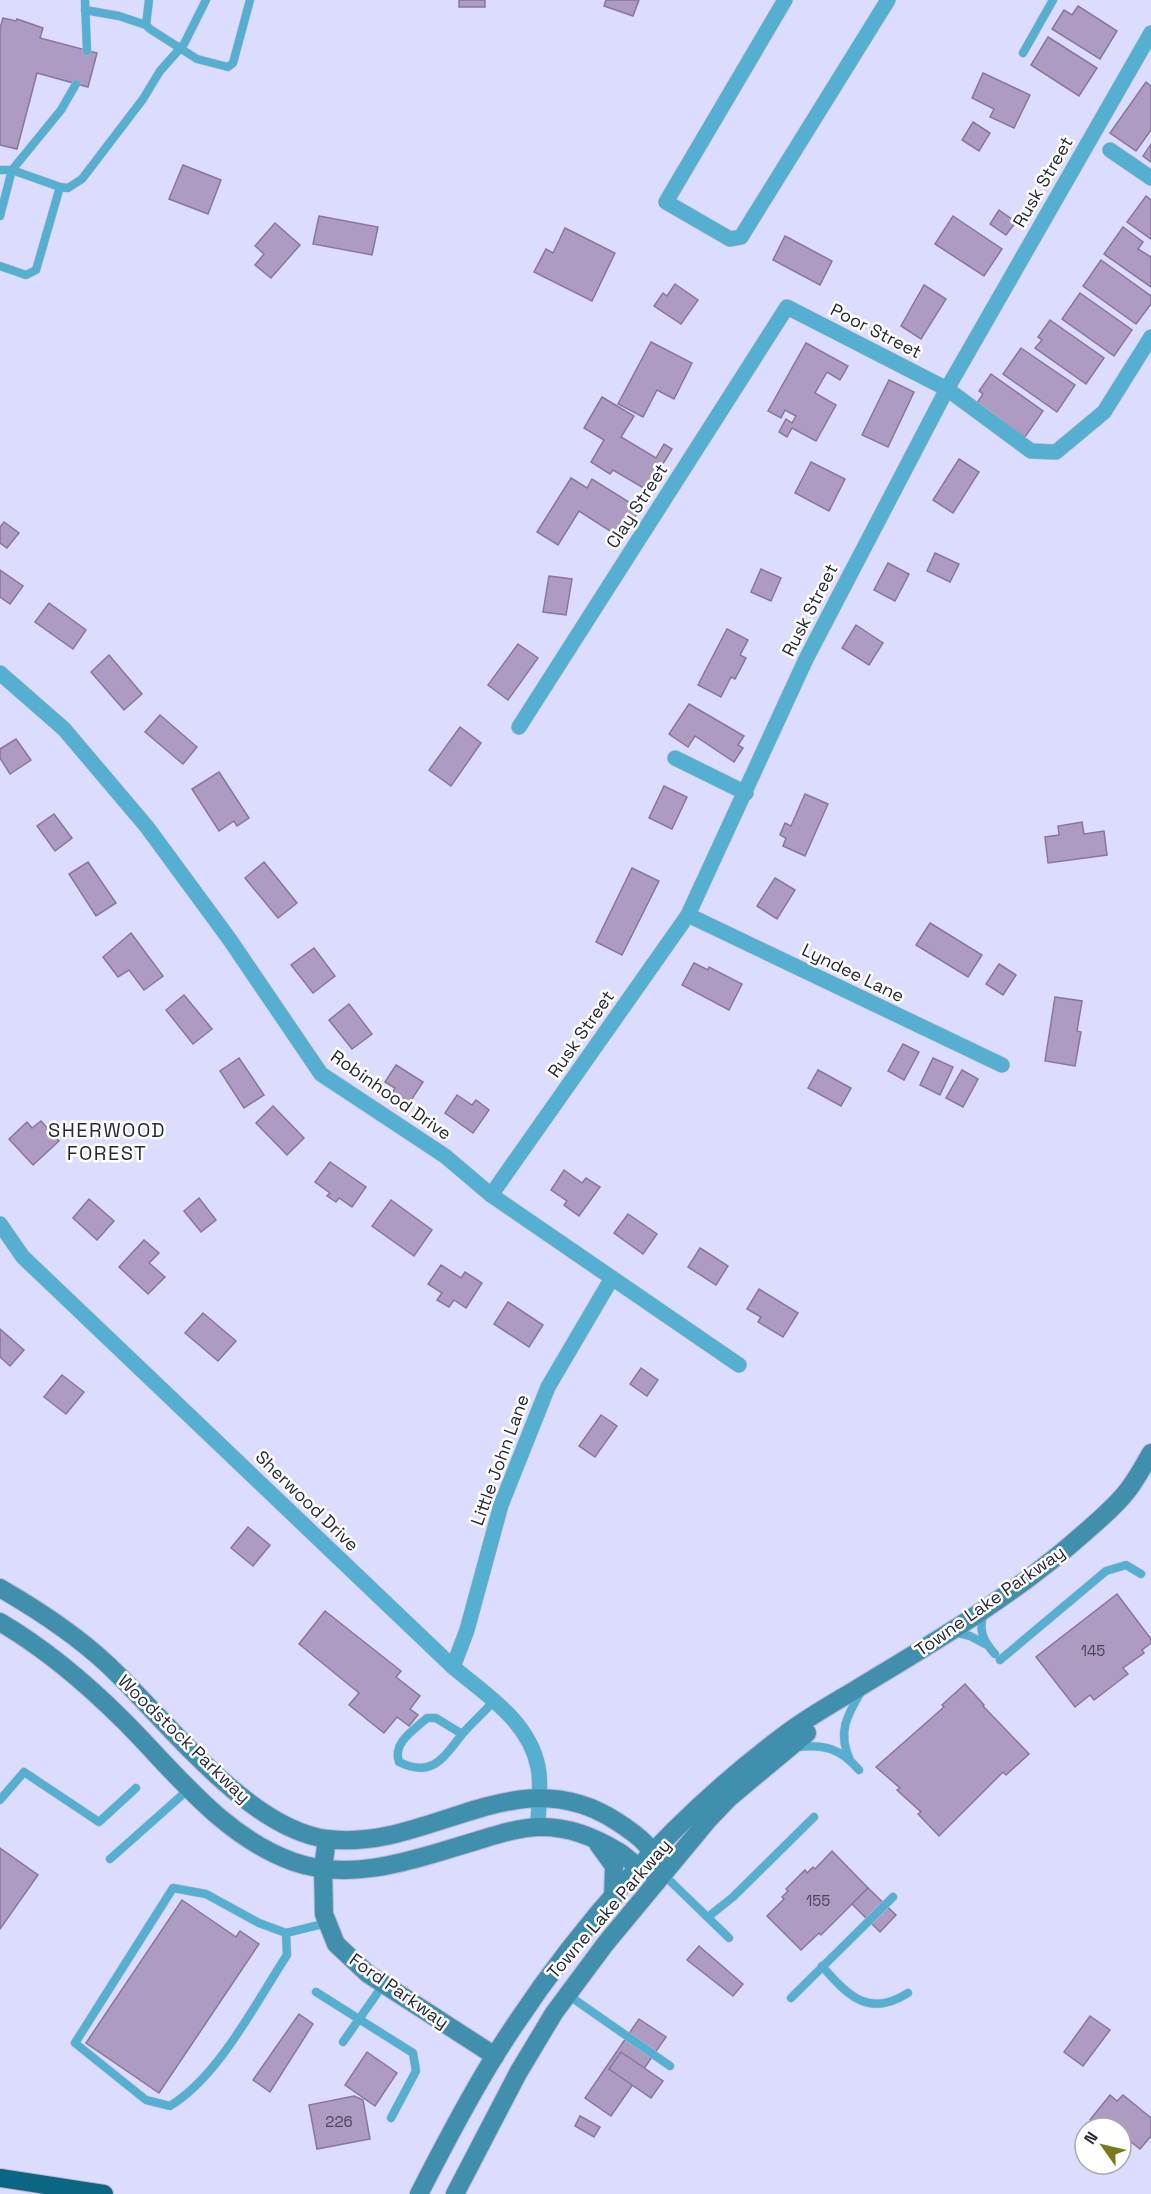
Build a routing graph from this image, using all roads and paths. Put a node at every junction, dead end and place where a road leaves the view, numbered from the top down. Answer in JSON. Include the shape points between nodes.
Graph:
{"nodes":[{"id":1,"x":85,"y":0,"type":"edge"},
{"id":2,"x":149,"y":0,"type":"edge"},
{"id":3,"x":206,"y":0,"type":"edge"},
{"id":4,"x":250,"y":0,"type":"edge"},
{"id":5,"x":785,"y":0,"type":"edge"},
{"id":6,"x":888,"y":0,"type":"edge"},
{"id":7,"x":1053,"y":0,"type":"edge"},
{"id":8,"x":85,"y":10,"type":"junction"},
{"id":9,"x":146,"y":25,"type":"junction"},
{"id":10,"x":1148,"y":42,"type":"edge"},
{"id":11,"x":179,"y":49,"type":"junction"},
{"id":12,"x":87,"y":51,"type":"dead end"},
{"id":13,"x":1023,"y":53,"type":"dead end"},
{"id":14,"x":76,"y":84,"type":"dead end"},
{"id":15,"x":1110,"y":150,"type":"dead end"},
{"id":16,"x":0,"y":170,"type":"edge"},
{"id":17,"x":12,"y":170,"type":"junction"},
{"id":18,"x":1151,"y":178,"type":"edge"},
{"id":19,"x":60,"y":187,"type":"junction"},
{"id":20,"x":0,"y":216,"type":"edge"},
{"id":21,"x":0,"y":266,"type":"edge"},
{"id":22,"x":788,"y":307,"type":"joint"},
{"id":23,"x":1151,"y":337,"type":"edge"},
{"id":24,"x":947,"y":389,"type":"junction"},
{"id":25,"x":0,"y":673,"type":"edge"},
{"id":26,"x":519,"y":726,"type":"dead end"},
{"id":27,"x":675,"y":758,"type":"dead end"},
{"id":28,"x":746,"y":792,"type":"junction"},
{"id":29,"x":688,"y":915,"type":"junction"},
{"id":30,"x":1002,"y":1065,"type":"dead end"},
{"id":31,"x":492,"y":1195,"type":"junction"},
{"id":32,"x":0,"y":1224,"type":"edge"},
{"id":33,"x":612,"y":1278,"type":"junction"},
{"id":34,"x":739,"y":1365,"type":"dead end"},
{"id":35,"x":1151,"y":1454,"type":"edge"},
{"id":36,"x":1141,"y":1574,"type":"dead end"},
{"id":37,"x":0,"y":1588,"type":"edge"},
{"id":38,"x":985,"y":1608,"type":"junction"},
{"id":39,"x":0,"y":1622,"type":"edge"},
{"id":40,"x":949,"y":1632,"type":"junction"},
{"id":41,"x":986,"y":1645,"type":"junction"},
{"id":42,"x":453,"y":1667,"type":"junction"},
{"id":43,"x":866,"y":1684,"type":"junction"},
{"id":44,"x":494,"y":1701,"type":"junction"},
{"id":45,"x":462,"y":1734,"type":"junction"},
{"id":46,"x":788,"y":1748,"type":"junction"},
{"id":47,"x":850,"y":1760,"type":"junction"},
{"id":48,"x":859,"y":1770,"type":"dead end"},
{"id":49,"x":136,"y":1788,"type":"dead end"},
{"id":50,"x":190,"y":1788,"type":"junction"},
{"id":51,"x":538,"y":1797,"type":"junction"},
{"id":52,"x":0,"y":1800,"type":"edge"},
{"id":53,"x":814,"y":1817,"type":"dead end"},
{"id":54,"x":538,"y":1827,"type":"junction"},
{"id":55,"x":592,"y":1838,"type":"junction"},
{"id":56,"x":327,"y":1839,"type":"junction"},
{"id":57,"x":655,"y":1853,"type":"junction"},
{"id":58,"x":110,"y":1859,"type":"dead end"},
{"id":59,"x":323,"y":1868,"type":"junction"},
{"id":60,"x":639,"y":1869,"type":"junction"},
{"id":61,"x":663,"y":1874,"type":"junction"},
{"id":62,"x":894,"y":1897,"type":"dead end"},
{"id":63,"x":613,"y":1899,"type":"junction"},
{"id":64,"x":708,"y":1917,"type":"junction"},
{"id":65,"x":327,"y":1923,"type":"junction"},
{"id":66,"x":286,"y":1932,"type":"junction"},
{"id":67,"x":729,"y":1938,"type":"dead end"},
{"id":68,"x":822,"y":1966,"type":"junction"},
{"id":69,"x":383,"y":1983,"type":"junction"},
{"id":70,"x":316,"y":1992,"type":"dead end"},
{"id":71,"x":908,"y":1993,"type":"dead end"},
{"id":72,"x":567,"y":1995,"type":"junction"},
{"id":73,"x":791,"y":1998,"type":"dead end"},
{"id":74,"x":359,"y":2019,"type":"junction"},
{"id":75,"x":343,"y":2042,"type":"dead end"},
{"id":76,"x":495,"y":2056,"type":"junction"},
{"id":77,"x":670,"y":2066,"type":"dead end"},
{"id":78,"x":391,"y":2118,"type":"dead end"},
{"id":79,"x":0,"y":2178,"type":"edge"},
{"id":80,"x":104,"y":2194,"type":"edge"},
{"id":81,"x":418,"y":2194,"type":"edge"},
{"id":82,"x":455,"y":2194,"type":"edge"}],
"edges":[{"from":1,"to":8,"type":"lane"},
{"from":2,"to":9,"type":"lane"},
{"from":3,"to":11,"type":"lane"},
{"from":4,"to":11,"type":"lane","via":[[233,63],[228,67],[197,59]]},
{"from":5,"to":6,"type":"street","via":[[666,202],[730,239],[741,237]]},
{"from":7,"to":13,"type":"lane"},
{"from":8,"to":9,"type":"lane"},
{"from":8,"to":12,"type":"lane"},
{"from":9,"to":11,"type":"lane"},
{"from":10,"to":24,"type":"street","name":"Rusk Street"},
{"from":11,"to":19,"type":"lane","via":[[82,179],[68,188]]},
{"from":14,"to":17,"type":"lane","via":[[61,110]]},
{"from":15,"to":18,"type":"street"},
{"from":16,"to":17,"type":"lane"},
{"from":17,"to":19,"type":"lane"},
{"from":17,"to":20,"type":"lane"},
{"from":19,"to":21,"type":"lane","via":[[36,270],[26,275]]},
{"from":22,"to":24,"type":"street","name":"Poor Street"},
{"from":22,"to":26,"type":"street","name":"Clay Street"},
{"from":23,"to":24,"type":"street","name":"Poor Street","via":[[1104,412],[1056,452],[1031,451]]},
{"from":24,"to":28,"type":"street","name":"Rusk Street","via":[[806,659]]},
{"from":25,"to":31,"type":"street","name":"Robinhood Drive","via":[[64,729],[147,827],[321,1074],[445,1156]]},
{"from":27,"to":28,"type":"street"},
{"from":28,"to":29,"type":"street","name":"Rusk Street"},
{"from":29,"to":30,"type":"street","name":"Lyndee Lane"},
{"from":29,"to":31,"type":"street","name":"Rusk Street"},
{"from":31,"to":33,"type":"street","name":"Robinhood Drive"},
{"from":32,"to":42,"type":"street","name":"Sherwood Drive","via":[[22,1257]]},
{"from":33,"to":34,"type":"street","name":"Robinhood Drive"},
{"from":33,"to":42,"type":"street","name":"Little John Lane","via":[[548,1387],[501,1505]]},
{"from":35,"to":38,"type":"main road","name":"Towne Lake Parkway","via":[[1128,1491],[1096,1523],[1062,1553]]},
{"from":36,"to":41,"type":"lane","via":[[1126,1565],[1106,1571],[997,1657]]},
{"from":37,"to":56,"type":"main road","name":"Woodstock Parkway","via":[[105,1662],[239,1796],[282,1825]]},
{"from":38,"to":40,"type":"main road","name":"Towne Lake Parkway"},
{"from":38,"to":41,"type":"lane","via":[[981,1625]]},
{"from":39,"to":50,"type":"main road","name":"Woodstock Parkway","via":[[49,1654],[87,1686]]},
{"from":40,"to":41,"type":"lane","via":[[970,1636]]},
{"from":40,"to":43,"type":"main road","name":"Towne Lake Parkway"},
{"from":42,"to":44,"type":"street","name":"Sherwood Drive"},
{"from":43,"to":46,"type":"main road","name":"Towne Lake Parkway"},
{"from":43,"to":47,"type":"lane","via":[[843,1732]]},
{"from":43,"to":57,"type":"main road","name":"Towne Lake Parkway","via":[[829,1703],[754,1758]]},
{"from":44,"to":45,"type":"lane"},
{"from":44,"to":51,"type":"street","name":"Sherwood Drive","via":[[518,1721],[530,1744],[539,1768]]},
{"from":45,"to":45,"type":"lane","via":[[436,1718],[427,1718],[400,1743],[396,1754],[399,1762],[411,1768],[433,1767],[454,1748]]},
{"from":46,"to":47,"type":"lane","via":[[830,1747]]},
{"from":46,"to":61,"type":"main road","name":"Towne Lake Parkway","via":[[729,1798]]},
{"from":47,"to":48,"type":"lane"},
{"from":49,"to":52,"type":"lane","via":[[99,1822],[24,1772]]},
{"from":50,"to":58,"type":"lane"},
{"from":50,"to":59,"type":"main road","name":"Woodstock Parkway","via":[[220,1818],[269,1852]]},
{"from":51,"to":54,"type":"street","name":"Sherwood Drive"},
{"from":51,"to":56,"type":"main road","name":"Woodstock Parkway","via":[[494,1803],[377,1838]]},
{"from":51,"to":57,"type":"main road","name":"Woodstock Parkway","via":[[577,1802],[595,1809],[624,1826]]},
{"from":53,"to":64,"type":"lane"},
{"from":54,"to":55,"type":"main road","name":"Woodstock Parkway","via":[[568,1830]]},
{"from":54,"to":59,"type":"main road","name":"Woodstock Parkway","via":[[381,1868]]},
{"from":55,"to":60,"type":"main road","name":"Woodstock Parkway","via":[[622,1854]]},
{"from":55,"to":63,"type":"main road","via":[[614,1866]]},
{"from":56,"to":59,"type":"main road","name":"Ford Parkway"},
{"from":57,"to":60,"type":"main road","name":"Towne Lake Parkway"},
{"from":57,"to":61,"type":"main road","name":"Woodstock Parkway"},
{"from":59,"to":65,"type":"main road","name":"Ford Parkway"},
{"from":60,"to":61,"type":"main road","name":"Woodstock Parkway"},
{"from":60,"to":63,"type":"main road","name":"Towne Lake Parkway"},
{"from":61,"to":64,"type":"lane"},
{"from":61,"to":72,"type":"main road","name":"Towne Lake Parkway"},
{"from":62,"to":68,"type":"lane"},
{"from":63,"to":76,"type":"main road","name":"Towne Lake Parkway","via":[[543,1985]]},
{"from":64,"to":67,"type":"lane"},
{"from":65,"to":66,"type":"lane"},
{"from":65,"to":69,"type":"main road","name":"Ford Parkway","via":[[336,1944]]},
{"from":66,"to":66,"type":"lane","via":[[259,1923],[206,1894],[173,1888],[75,2043],[146,2100],[170,2106],[207,2077],[288,1955]]},
{"from":68,"to":71,"type":"lane","via":[[845,1991],[866,2003],[890,2003]]},
{"from":68,"to":73,"type":"lane"},
{"from":69,"to":74,"type":"lane"},
{"from":69,"to":76,"type":"main road","name":"Ford Parkway"},
{"from":70,"to":74,"type":"lane"},
{"from":72,"to":77,"type":"lane"},
{"from":72,"to":82,"type":"main road","name":"Towne Lake Parkway","via":[[533,2045]]},
{"from":74,"to":75,"type":"lane"},
{"from":74,"to":78,"type":"lane","via":[[414,2053],[416,2072]]},
{"from":76,"to":81,"type":"main road","name":"Towne Lake Parkway"},
{"from":79,"to":80,"type":"highway"}]}
